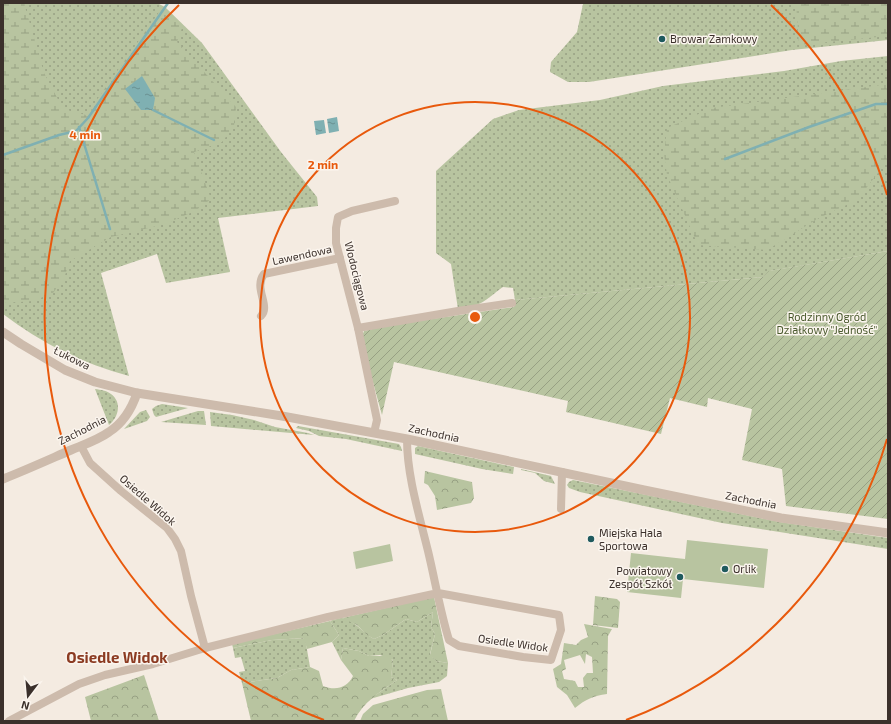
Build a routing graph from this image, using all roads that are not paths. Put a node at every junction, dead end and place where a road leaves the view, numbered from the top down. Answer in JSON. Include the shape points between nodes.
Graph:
{"nodes":[{"id":1,"x":395,"y":201,"type":"dead end"},
{"id":2,"x":340,"y":258,"type":"junction"},
{"id":3,"x":512,"y":303,"type":"dead end"},
{"id":4,"x":261,"y":316,"type":"dead end"},
{"id":5,"x":358,"y":328,"type":"junction"},
{"id":6,"x":3,"y":332,"type":"edge"},
{"id":7,"x":137,"y":392,"type":"junction"},
{"id":8,"x":374,"y":433,"type":"junction"},
{"id":9,"x":407,"y":439,"type":"junction"},
{"id":10,"x":81,"y":446,"type":"junction"},
{"id":11,"x":562,"y":472,"type":"junction"},
{"id":12,"x":3,"y":479,"type":"edge"},
{"id":13,"x":561,"y":509,"type":"dead end"},
{"id":14,"x":888,"y":533,"type":"edge"},
{"id":15,"x":438,"y":593,"type":"junction"},
{"id":16,"x":206,"y":648,"type":"junction"},
{"id":17,"x":9,"y":721,"type":"edge"}],
"edges":[{"from":1,"to":2,"type":"street","name":"Wodociągowa","via":[[338,217],[336,243]]},
{"from":2,"to":4,"type":"street","name":"Lawendowa","via":[[264,274],[260,282],[264,310]]},
{"from":2,"to":5,"type":"street","name":"Wodociągowa"},
{"from":3,"to":5,"type":"street","name":"Wodociągowa"},
{"from":5,"to":8,"type":"street","name":"Wodociągowa","via":[[377,420]]},
{"from":6,"to":7,"type":"street","name":"Łukowa","via":[[65,370],[95,382]]},
{"from":7,"to":8,"type":"street","name":"Zachodnia"},
{"from":7,"to":10,"type":"street","name":"Zachodnia","via":[[133,404],[117,426]]},
{"from":8,"to":9,"type":"street","name":"Zachodnia"},
{"from":9,"to":11,"type":"street","name":"Zachodnia"},
{"from":9,"to":15,"type":"street","name":"Osiedle Widok","via":[[413,484]]},
{"from":10,"to":12,"type":"street","name":"Zachodnia"},
{"from":10,"to":16,"type":"street","name":"Osiedle Widok","via":[[90,463],[167,528],[175,538],[181,551]]},
{"from":11,"to":13,"type":"street"},
{"from":11,"to":14,"type":"street","name":"Zachodnia","via":[[781,518]]},
{"from":15,"to":15,"type":"street","name":"Osiedle Widok","via":[[449,640],[456,646],[551,660],[561,630],[559,615]]},
{"from":15,"to":16,"type":"street","name":"Osiedle Widok","via":[[328,617]]},
{"from":16,"to":17,"type":"street","name":"Osiedle Widok","via":[[79,684]]}]}
